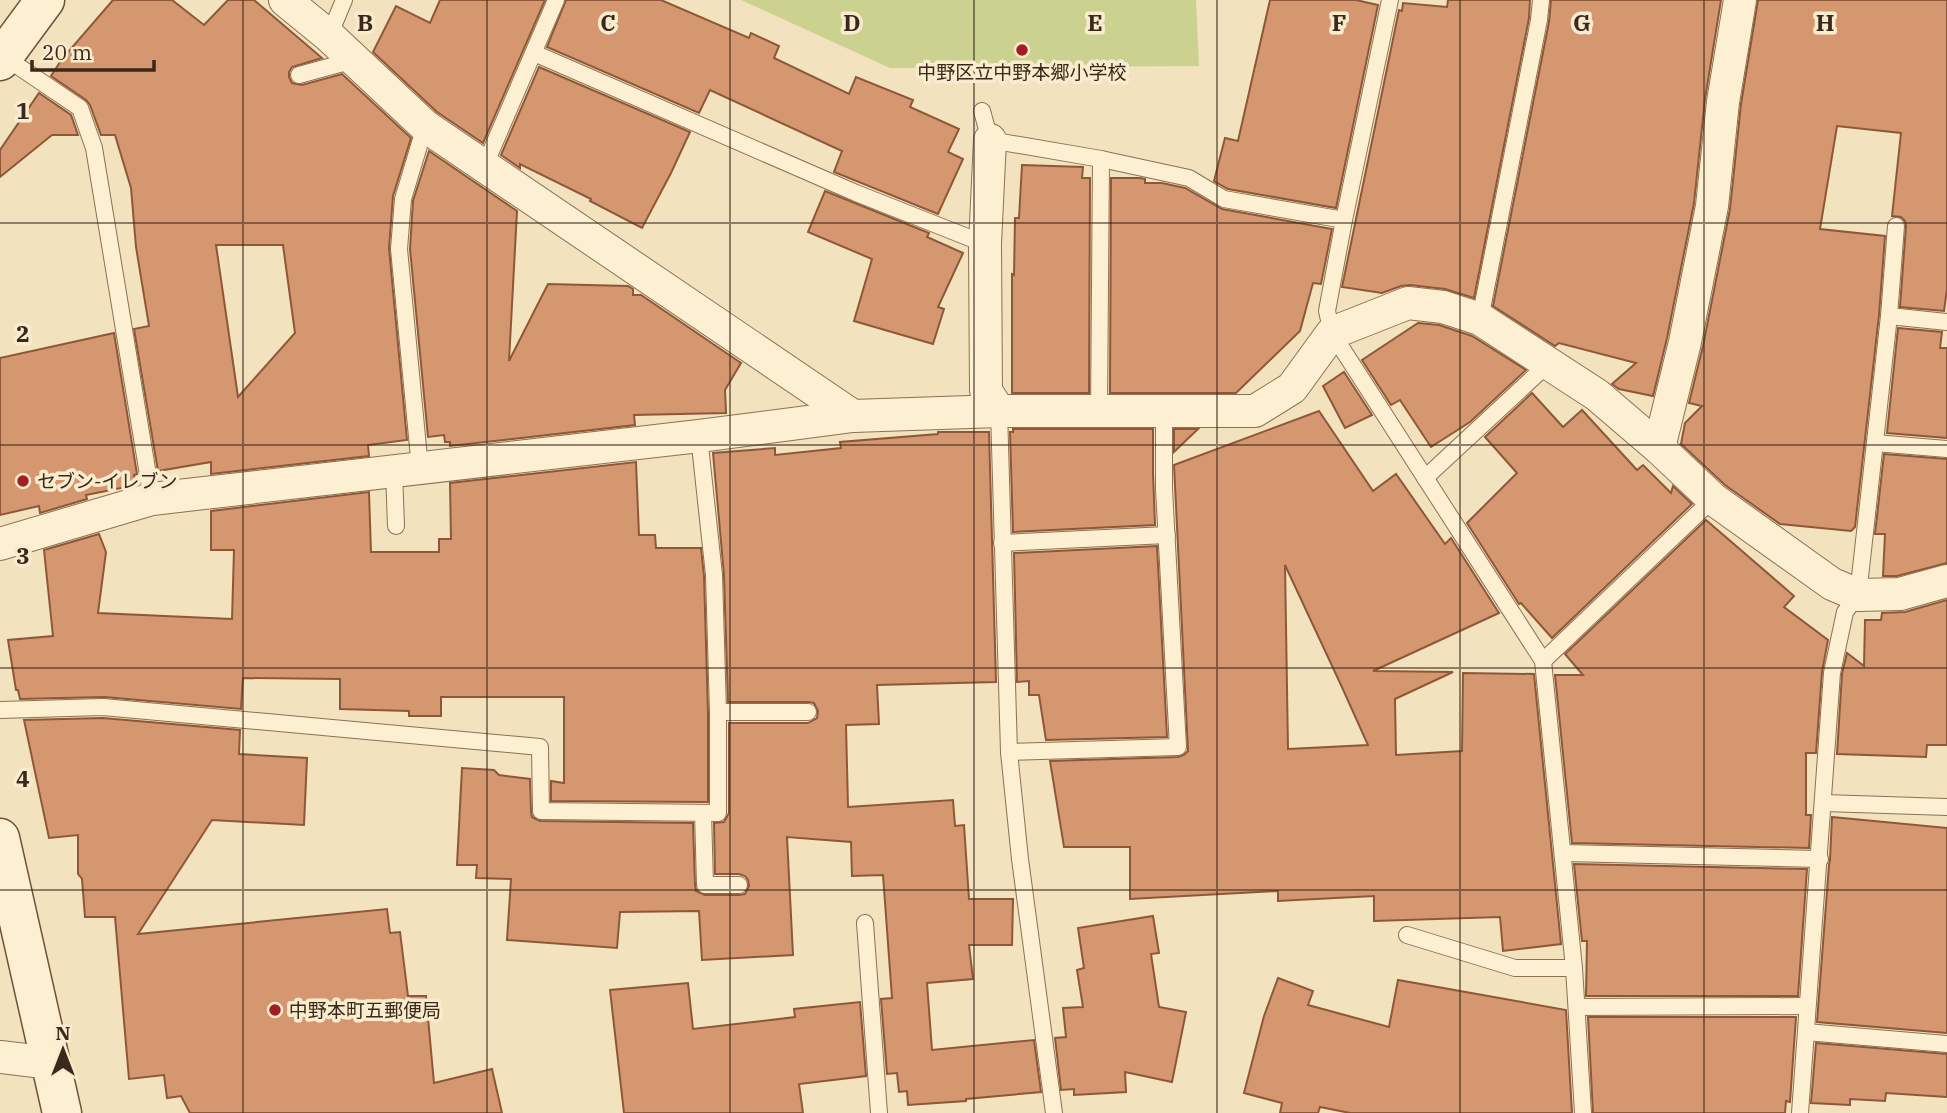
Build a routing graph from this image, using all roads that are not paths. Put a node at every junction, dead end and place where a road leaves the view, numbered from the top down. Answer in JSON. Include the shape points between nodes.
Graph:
{"nodes":[{"id":1,"x":45,"y":0,"type":"edge"},
{"id":2,"x":285,"y":0,"type":"edge"},
{"id":3,"x":344,"y":0,"type":"edge"},
{"id":4,"x":556,"y":0,"type":"edge"},
{"id":5,"x":1390,"y":0,"type":"edge"},
{"id":6,"x":1541,"y":0,"type":"edge"},
{"id":7,"x":1740,"y":0,"type":"edge"},
{"id":8,"x":328,"y":36,"type":"junction"},
{"id":9,"x":534,"y":53,"type":"junction"},
{"id":10,"x":2,"y":59,"type":"edge"},
{"id":11,"x":354,"y":60,"type":"junction"},
{"id":12,"x":299,"y":75,"type":"dead end"},
{"id":13,"x":425,"y":126,"type":"junction"},
{"id":14,"x":986,"y":126,"type":"joint"},
{"id":15,"x":1101,"y":159,"type":"junction"},
{"id":16,"x":485,"y":165,"type":"junction"},
{"id":17,"x":1343,"y":220,"type":"junction"},
{"id":18,"x":1896,"y":226,"type":"dead end"},
{"id":19,"x":985,"y":244,"type":"junction"},
{"id":20,"x":1889,"y":316,"type":"junction"},
{"id":21,"x":1480,"y":318,"type":"junction"},
{"id":22,"x":1947,"y":322,"type":"edge"},
{"id":23,"x":1332,"y":333,"type":"junction"},
{"id":24,"x":1549,"y":363,"type":"junction"},
{"id":25,"x":999,"y":411,"type":"junction"},
{"id":26,"x":1099,"y":411,"type":"junction"},
{"id":27,"x":1164,"y":411,"type":"junction"},
{"id":28,"x":853,"y":416,"type":"junction"},
{"id":29,"x":699,"y":436,"type":"junction"},
{"id":30,"x":1875,"y":443,"type":"junction"},
{"id":31,"x":1659,"y":448,"type":"junction"},
{"id":32,"x":1947,"y":449,"type":"edge"},
{"id":33,"x":407,"y":470,"type":"junction"},
{"id":34,"x":1425,"y":478,"type":"junction"},
{"id":35,"x":152,"y":499,"type":"junction"},
{"id":36,"x":1713,"y":499,"type":"junction"},
{"id":37,"x":396,"y":526,"type":"dead end"},
{"id":38,"x":1167,"y":535,"type":"junction"},
{"id":39,"x":1002,"y":543,"type":"junction"},
{"id":40,"x":0,"y":544,"type":"edge"},
{"id":41,"x":1947,"y":581,"type":"edge"},
{"id":42,"x":1858,"y":595,"type":"junction"},
{"id":43,"x":1543,"y":662,"type":"junction"},
{"id":44,"x":0,"y":710,"type":"edge"},
{"id":45,"x":718,"y":712,"type":"junction"},
{"id":46,"x":808,"y":712,"type":"dead end"},
{"id":47,"x":1009,"y":752,"type":"junction"},
{"id":48,"x":1824,"y":803,"type":"junction"},
{"id":49,"x":1947,"y":807,"type":"edge"},
{"id":50,"x":703,"y":813,"type":"junction"},
{"id":51,"x":0,"y":838,"type":"edge"},
{"id":52,"x":1564,"y":853,"type":"junction"},
{"id":53,"x":1820,"y":859,"type":"junction"},
{"id":54,"x":739,"y":885,"type":"dead end"},
{"id":55,"x":865,"y":923,"type":"dead end"},
{"id":56,"x":1407,"y":934,"type":"dead end"},
{"id":57,"x":1574,"y":968,"type":"junction"},
{"id":58,"x":1807,"y":1006,"type":"junction"},
{"id":59,"x":1577,"y":1007,"type":"junction"},
{"id":60,"x":1806,"y":1032,"type":"junction"},
{"id":61,"x":1947,"y":1044,"type":"edge"},
{"id":62,"x":0,"y":1057,"type":"edge"},
{"id":63,"x":51,"y":1063,"type":"junction"},
{"id":64,"x":62,"y":1113,"type":"edge"},
{"id":65,"x":879,"y":1113,"type":"edge"},
{"id":66,"x":1054,"y":1113,"type":"edge"},
{"id":67,"x":1583,"y":1113,"type":"edge"},
{"id":68,"x":1800,"y":1113,"type":"edge"}],
"edges":[{"from":1,"to":10,"type":"main road"},
{"from":2,"to":8,"type":"street"},
{"from":3,"to":8,"type":"lane"},
{"from":4,"to":9,"type":"lane"},
{"from":5,"to":17,"type":"lane"},
{"from":6,"to":21,"type":"lane"},
{"from":7,"to":31,"type":"street","via":[[1712,206]]},
{"from":8,"to":11,"type":"street"},
{"from":9,"to":16,"type":"lane"},
{"from":9,"to":19,"type":"lane"},
{"from":10,"to":35,"type":"lane","via":[[80,108],[93,148]]},
{"from":11,"to":12,"type":"lane"},
{"from":11,"to":13,"type":"street"},
{"from":13,"to":16,"type":"street"},
{"from":13,"to":33,"type":"lane","via":[[403,199],[399,249]]},
{"from":14,"to":15,"type":"lane"},
{"from":14,"to":19,"type":"street"},
{"from":15,"to":17,"type":"lane","via":[[1189,177],[1224,199]]},
{"from":15,"to":26,"type":"lane"},
{"from":16,"to":28,"type":"street"},
{"from":17,"to":23,"type":"lane","via":[[1327,311]]},
{"from":18,"to":20,"type":"lane"},
{"from":19,"to":25,"type":"street","via":[[986,391]]},
{"from":20,"to":22,"type":"lane"},
{"from":20,"to":30,"type":"lane"},
{"from":21,"to":23,"type":"street","via":[[1408,303]]},
{"from":21,"to":24,"type":"street"},
{"from":23,"to":27,"type":"street","via":[[1292,388],[1255,411]]},
{"from":23,"to":34,"type":"lane"},
{"from":24,"to":31,"type":"street","via":[[1597,395]]},
{"from":24,"to":34,"type":"lane"},
{"from":25,"to":26,"type":"street"},
{"from":25,"to":28,"type":"street"},
{"from":25,"to":39,"type":"lane"},
{"from":26,"to":27,"type":"street"},
{"from":27,"to":38,"type":"lane"},
{"from":28,"to":29,"type":"street"},
{"from":29,"to":33,"type":"street"},
{"from":29,"to":45,"type":"lane","via":[[714,575]]},
{"from":30,"to":32,"type":"lane"},
{"from":30,"to":42,"type":"lane"},
{"from":31,"to":36,"type":"street"},
{"from":33,"to":35,"type":"street"},
{"from":33,"to":37,"type":"lane"},
{"from":34,"to":43,"type":"lane"},
{"from":35,"to":40,"type":"street"},
{"from":36,"to":42,"type":"street","via":[[1832,584]]},
{"from":36,"to":43,"type":"lane"},
{"from":38,"to":39,"type":"lane"},
{"from":38,"to":47,"type":"lane","via":[[1178,747]]},
{"from":39,"to":47,"type":"lane"},
{"from":41,"to":42,"type":"street","via":[[1900,594]]},
{"from":42,"to":48,"type":"lane","via":[[1845,612],[1832,673]]},
{"from":43,"to":52,"type":"lane"},
{"from":44,"to":50,"type":"lane","via":[[103,707],[540,747],[541,811]]},
{"from":45,"to":46,"type":"lane"},
{"from":45,"to":50,"type":"lane","via":[[718,813]]},
{"from":47,"to":66,"type":"lane"},
{"from":48,"to":49,"type":"lane"},
{"from":48,"to":53,"type":"lane"},
{"from":50,"to":54,"type":"lane","via":[[705,885]]},
{"from":51,"to":63,"type":"main road"},
{"from":52,"to":53,"type":"lane"},
{"from":52,"to":57,"type":"lane"},
{"from":53,"to":58,"type":"lane"},
{"from":55,"to":65,"type":"lane"},
{"from":56,"to":57,"type":"lane","via":[[1516,968]]},
{"from":57,"to":59,"type":"lane"},
{"from":58,"to":59,"type":"lane"},
{"from":58,"to":60,"type":"lane"},
{"from":59,"to":67,"type":"lane"},
{"from":60,"to":61,"type":"lane"},
{"from":60,"to":68,"type":"lane"},
{"from":62,"to":63,"type":"street"},
{"from":63,"to":64,"type":"main road"}]}
